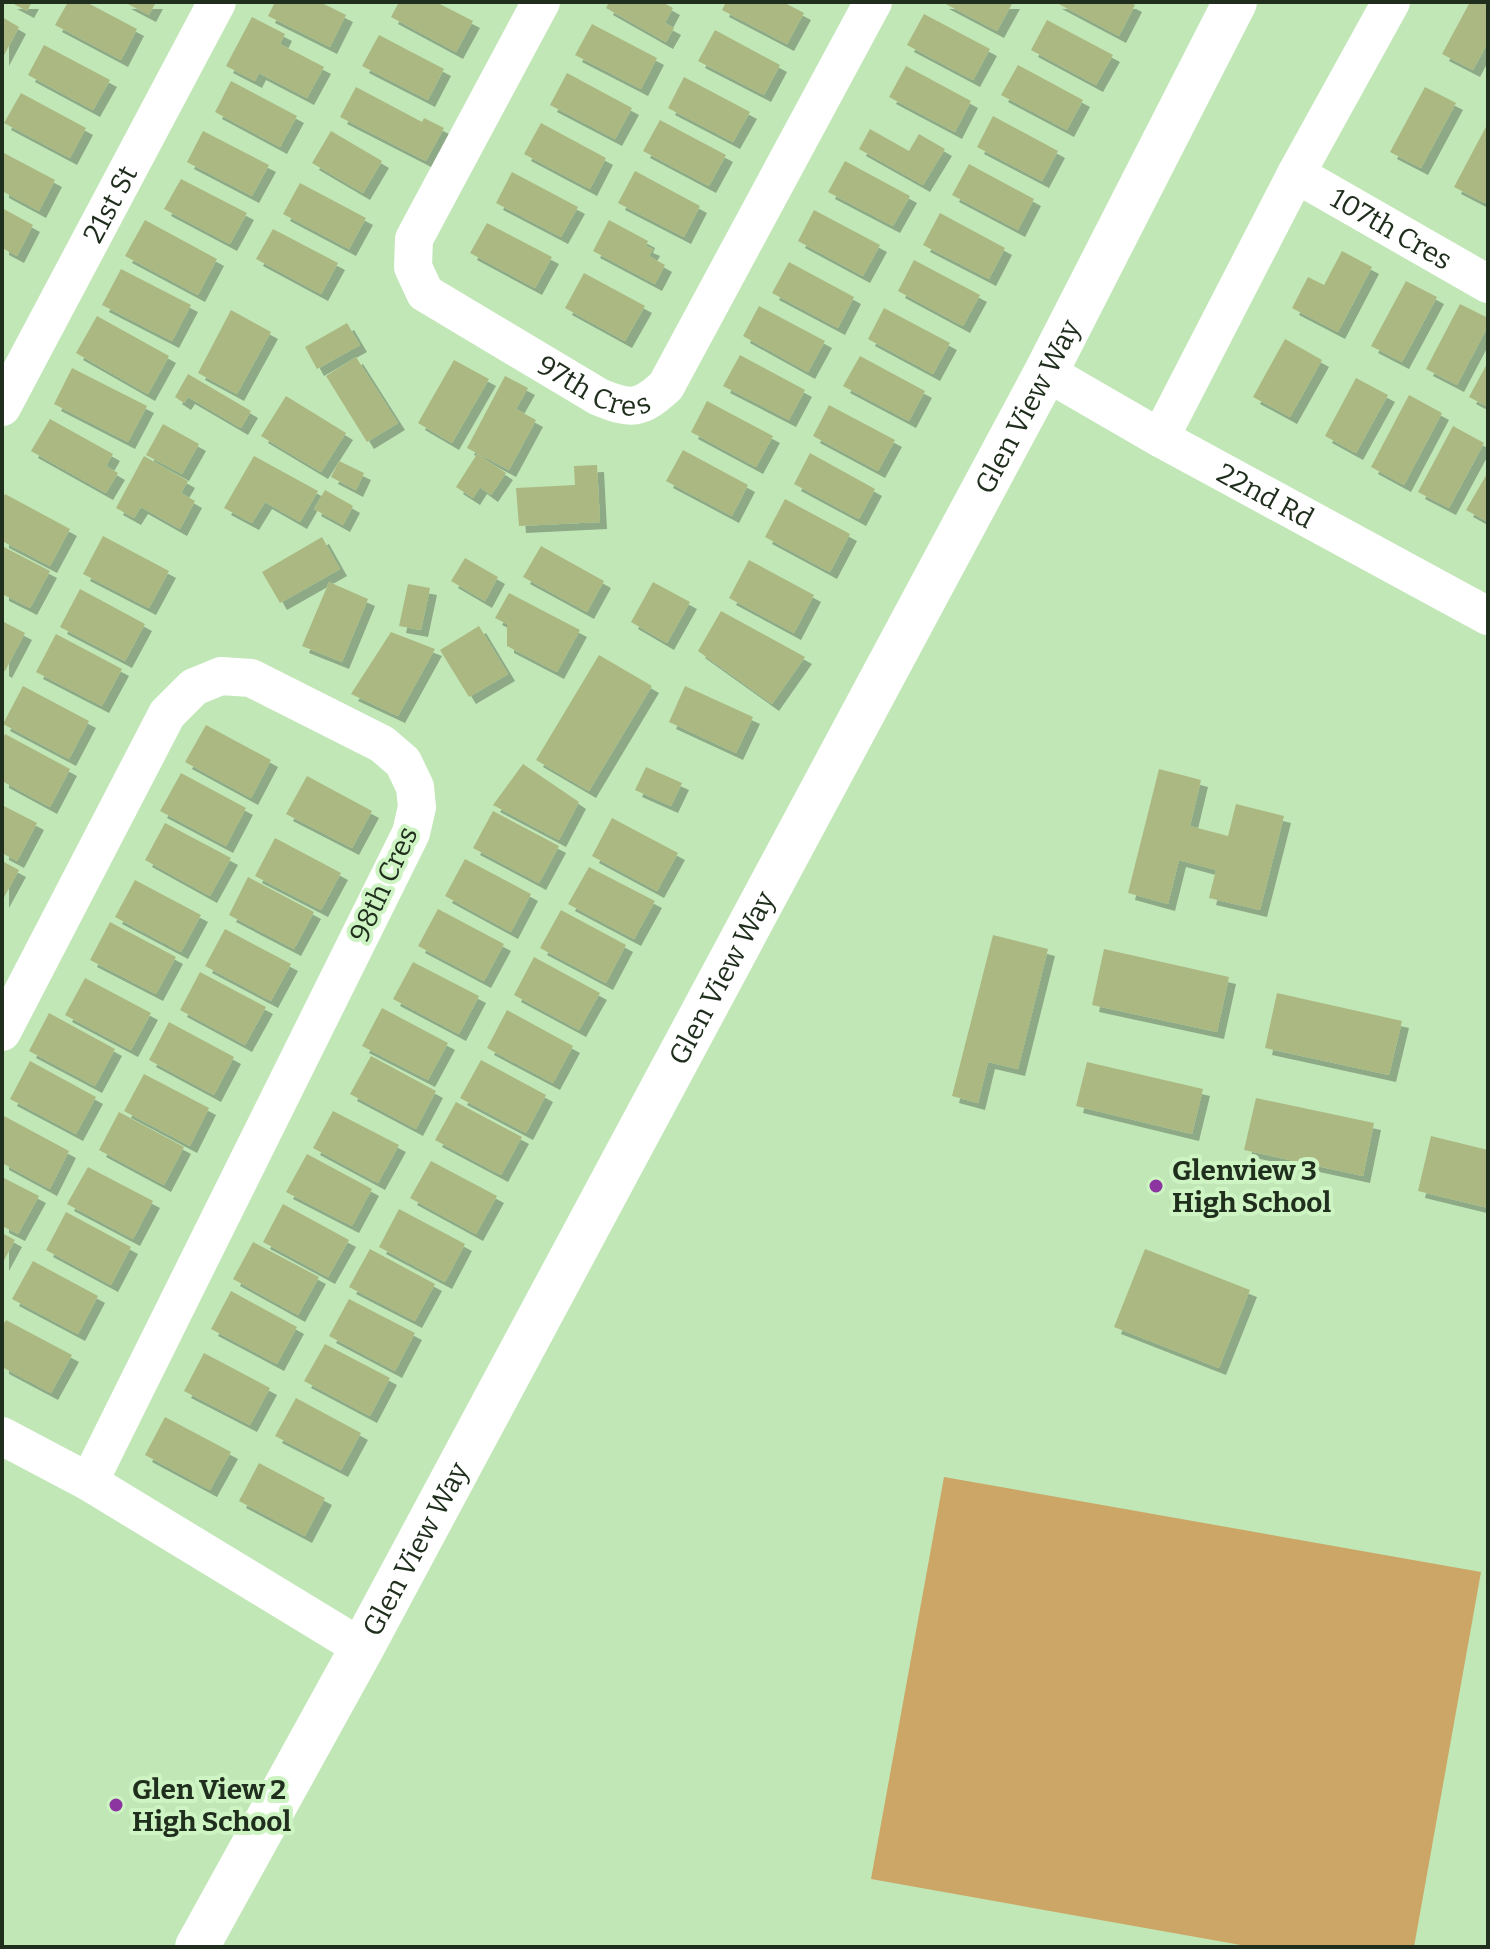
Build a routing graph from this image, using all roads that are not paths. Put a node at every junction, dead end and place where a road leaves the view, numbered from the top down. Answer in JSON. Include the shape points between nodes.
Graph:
{"nodes":[{"id":1,"x":217,"y":2,"type":"edge"},
{"id":2,"x":541,"y":2,"type":"edge"},
{"id":3,"x":873,"y":2,"type":"edge"},
{"id":4,"x":1235,"y":2,"type":"edge"},
{"id":5,"x":1391,"y":2,"type":"edge"},
{"id":6,"x":1296,"y":174,"type":"junction"},
{"id":7,"x":1488,"y":284,"type":"edge"},
{"id":8,"x":1046,"y":372,"type":"junction"},
{"id":9,"x":2,"y":407,"type":"edge"},
{"id":10,"x":1160,"y":438,"type":"junction"},
{"id":11,"x":1488,"y":616,"type":"edge"},
{"id":12,"x":2,"y":1032,"type":"edge"},
{"id":13,"x":2,"y":1436,"type":"edge"},
{"id":14,"x":89,"y":1482,"type":"junction"},
{"id":15,"x":362,"y":1648,"type":"junction"},
{"id":16,"x":197,"y":1947,"type":"edge"}],
"edges":[{"from":1,"to":9,"type":"street","name":"21st St"},
{"from":2,"to":3,"type":"street","name":"97th Cres","via":[[414,239],[413,267],[425,293],[599,397],[637,407],[666,386]]},
{"from":4,"to":8,"type":"street","name":"Glen View Way"},
{"from":5,"to":6,"type":"street"},
{"from":6,"to":7,"type":"street","name":"107th Cres"},
{"from":6,"to":10,"type":"street"},
{"from":8,"to":10,"type":"street","name":"22nd Rd"},
{"from":8,"to":15,"type":"street","name":"Glen View Way"},
{"from":10,"to":11,"type":"street","name":"22nd Rd"},
{"from":12,"to":14,"type":"street","name":"98th Cres","via":[[167,714],[194,687],[221,676],[251,678],[382,744],[403,762],[415,787],[411,833]]},
{"from":13,"to":14,"type":"street"},
{"from":14,"to":15,"type":"street"},
{"from":15,"to":16,"type":"street","name":"Glen View Way"}]}
